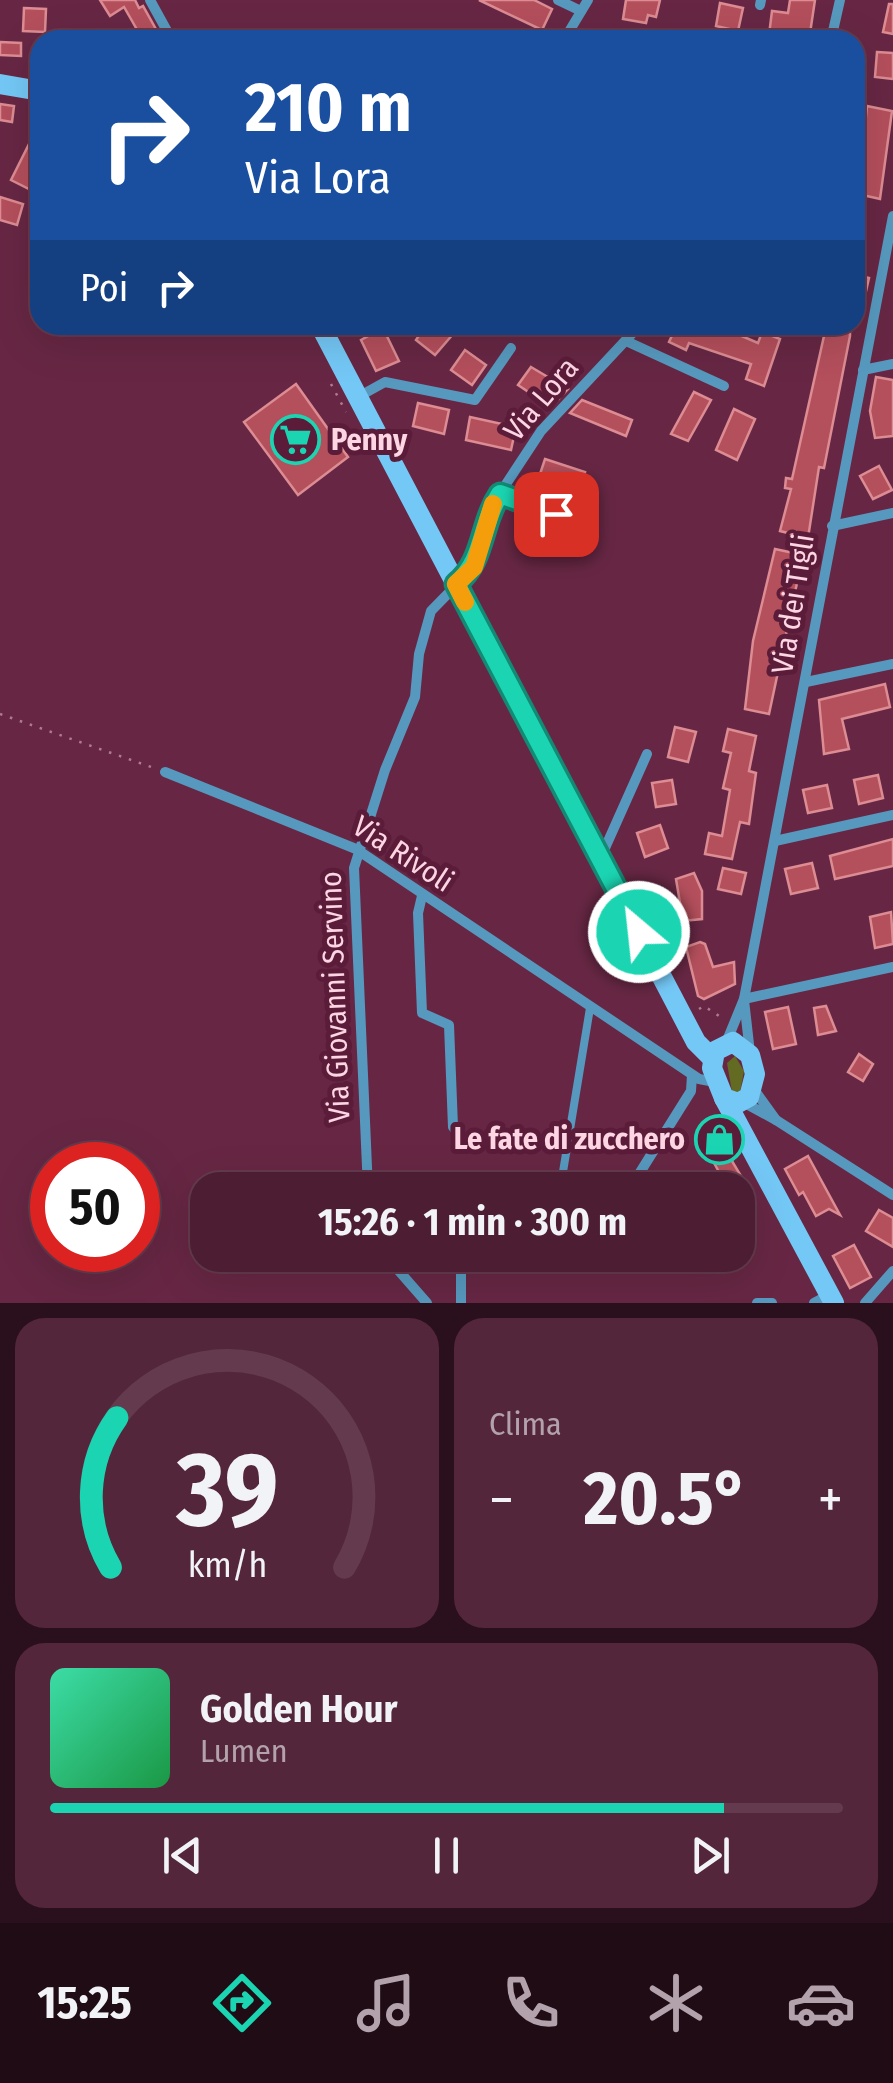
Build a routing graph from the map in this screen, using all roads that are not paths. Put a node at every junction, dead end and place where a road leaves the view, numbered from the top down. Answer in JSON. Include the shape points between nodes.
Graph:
{"nodes":[{"id":1,"x":150,"y":0,"type":"edge"},
{"id":2,"x":558,"y":0,"type":"edge"},
{"id":3,"x":588,"y":0,"type":"edge"},
{"id":4,"x":840,"y":0,"type":"edge"},
{"id":5,"x":582,"y":11,"type":"junction"},
{"id":6,"x":166,"y":30,"type":"edge"},
{"id":7,"x":569,"y":30,"type":"edge"},
{"id":8,"x":833,"y":30,"type":"edge"},
{"id":9,"x":0,"y":84,"type":"edge"},
{"id":10,"x":30,"y":88,"type":"edge"},
{"id":11,"x":893,"y":216,"type":"edge"},
{"id":12,"x":325,"y":335,"type":"edge"},
{"id":13,"x":631,"y":335,"type":"edge"},
{"id":14,"x":626,"y":340,"type":"junction"},
{"id":15,"x":511,"y":348,"type":"dead end"},
{"id":16,"x":893,"y":364,"type":"edge"},
{"id":17,"x":863,"y":370,"type":"junction"},
{"id":18,"x":724,"y":386,"type":"dead end"},
{"id":19,"x":358,"y":397,"type":"junction"},
{"id":20,"x":500,"y":494,"type":"junction"},
{"id":21,"x":893,"y":512,"type":"edge"},
{"id":22,"x":585,"y":524,"type":"dead end"},
{"id":23,"x":832,"y":526,"type":"junction"},
{"id":24,"x":456,"y":584,"type":"junction"},
{"id":25,"x":893,"y":664,"type":"edge"},
{"id":26,"x":806,"y":682,"type":"junction"},
{"id":27,"x":648,"y":754,"type":"dead end"},
{"id":28,"x":165,"y":772,"type":"road end"},
{"id":29,"x":893,"y":816,"type":"edge"},
{"id":30,"x":775,"y":842,"type":"junction"},
{"id":31,"x":356,"y":849,"type":"junction"},
{"id":32,"x":600,"y":858,"type":"junction"},
{"id":33,"x":422,"y":896,"type":"junction"},
{"id":34,"x":893,"y":967,"type":"edge"},
{"id":35,"x":744,"y":999,"type":"junction"},
{"id":36,"x":590,"y":1008,"type":"junction"},
{"id":37,"x":719,"y":1050,"type":"junction"},
{"id":38,"x":750,"y":1055,"type":"junction"},
{"id":39,"x":692,"y":1075,"type":"junction"},
{"id":40,"x":734,"y":1092,"type":"junction"},
{"id":41,"x":776,"y":1120,"type":"junction"},
{"id":42,"x":461,"y":1136,"type":"dead end"},
{"id":43,"x":367,"y":1172,"type":"edge"},
{"id":44,"x":563,"y":1172,"type":"edge"},
{"id":45,"x":640,"y":1172,"type":"edge"},
{"id":46,"x":893,"y":1195,"type":"edge"},
{"id":47,"x":893,"y":1271,"type":"edge"},
{"id":48,"x":400,"y":1272,"type":"edge"},
{"id":49,"x":462,"y":1272,"type":"edge"},
{"id":50,"x":826,"y":1300,"type":"edge"},
{"id":51,"x":427,"y":1303,"type":"edge"},
{"id":52,"x":462,"y":1303,"type":"edge"},
{"id":53,"x":757,"y":1303,"type":"edge"},
{"id":54,"x":772,"y":1303,"type":"edge"},
{"id":55,"x":865,"y":1303,"type":"edge"}],
"edges":[{"from":1,"to":6,"type":"street"},
{"from":2,"to":5,"type":"street"},
{"from":3,"to":5,"type":"street"},
{"from":4,"to":8,"type":"street"},
{"from":5,"to":7,"type":"street"},
{"from":9,"to":10,"type":"main road"},
{"from":11,"to":17,"type":"street","name":"Via dei Tigli"},
{"from":12,"to":19,"type":"main road"},
{"from":13,"to":14,"type":"street","name":"Via Lora"},
{"from":14,"to":18,"type":"street"},
{"from":14,"to":20,"type":"street","name":"Via Lora","via":[[541,431]]},
{"from":15,"to":19,"type":"street","via":[[475,400],[385,382]]},
{"from":16,"to":17,"type":"street"},
{"from":17,"to":23,"type":"street","name":"Via dei Tigli"},
{"from":19,"to":24,"type":"main road"},
{"from":20,"to":22,"type":"street"},
{"from":20,"to":24,"type":"street","name":"Via Lora","via":[[474,567]]},
{"from":21,"to":23,"type":"street"},
{"from":23,"to":26,"type":"street","name":"Via dei Tigli"},
{"from":24,"to":31,"type":"street","name":"Via Giovanni Servino","via":[[431,611],[416,697]]},
{"from":24,"to":32,"type":"main road"},
{"from":25,"to":26,"type":"street"},
{"from":26,"to":30,"type":"street","name":"Via dei Tigli"},
{"from":27,"to":32,"type":"street"},
{"from":28,"to":31,"type":"street","name":"Via Rivoli"},
{"from":29,"to":30,"type":"street"},
{"from":30,"to":35,"type":"street","name":"Via dei Tigli"},
{"from":31,"to":33,"type":"street","name":"Via Rivoli"},
{"from":31,"to":43,"type":"street","name":"Via Giovanni Servino"},
{"from":32,"to":37,"type":"main road","via":[[689,1024]]},
{"from":33,"to":36,"type":"street","name":"Via Rivoli"},
{"from":33,"to":42,"type":"street","via":[[422,1012],[449,1025],[453,1126]]},
{"from":34,"to":35,"type":"street"},
{"from":35,"to":37,"type":"street","name":"Via dei Tigli"},
{"from":35,"to":38,"type":"street","name":"Via dei Tigli"},
{"from":36,"to":39,"type":"street","name":"Via Rivoli"},
{"from":36,"to":44,"type":"lane"},
{"from":37,"to":38,"type":"main road","via":[[739,1044]]},
{"from":37,"to":39,"type":"street"},
{"from":37,"to":40,"type":"main road"},
{"from":38,"to":40,"type":"main road"},
{"from":39,"to":40,"type":"street","name":"Via Rivoli"},
{"from":39,"to":45,"type":"street","via":[[691,1092]]},
{"from":40,"to":41,"type":"street","name":"Via Rivoli"},
{"from":40,"to":41,"type":"street"},
{"from":40,"to":50,"type":"main road"},
{"from":41,"to":46,"type":"street","name":"Via Rivoli"},
{"from":47,"to":55,"type":"street"},
{"from":48,"to":51,"type":"street"},
{"from":49,"to":52,"type":"street"},
{"from":53,"to":54,"type":"street"}]}
